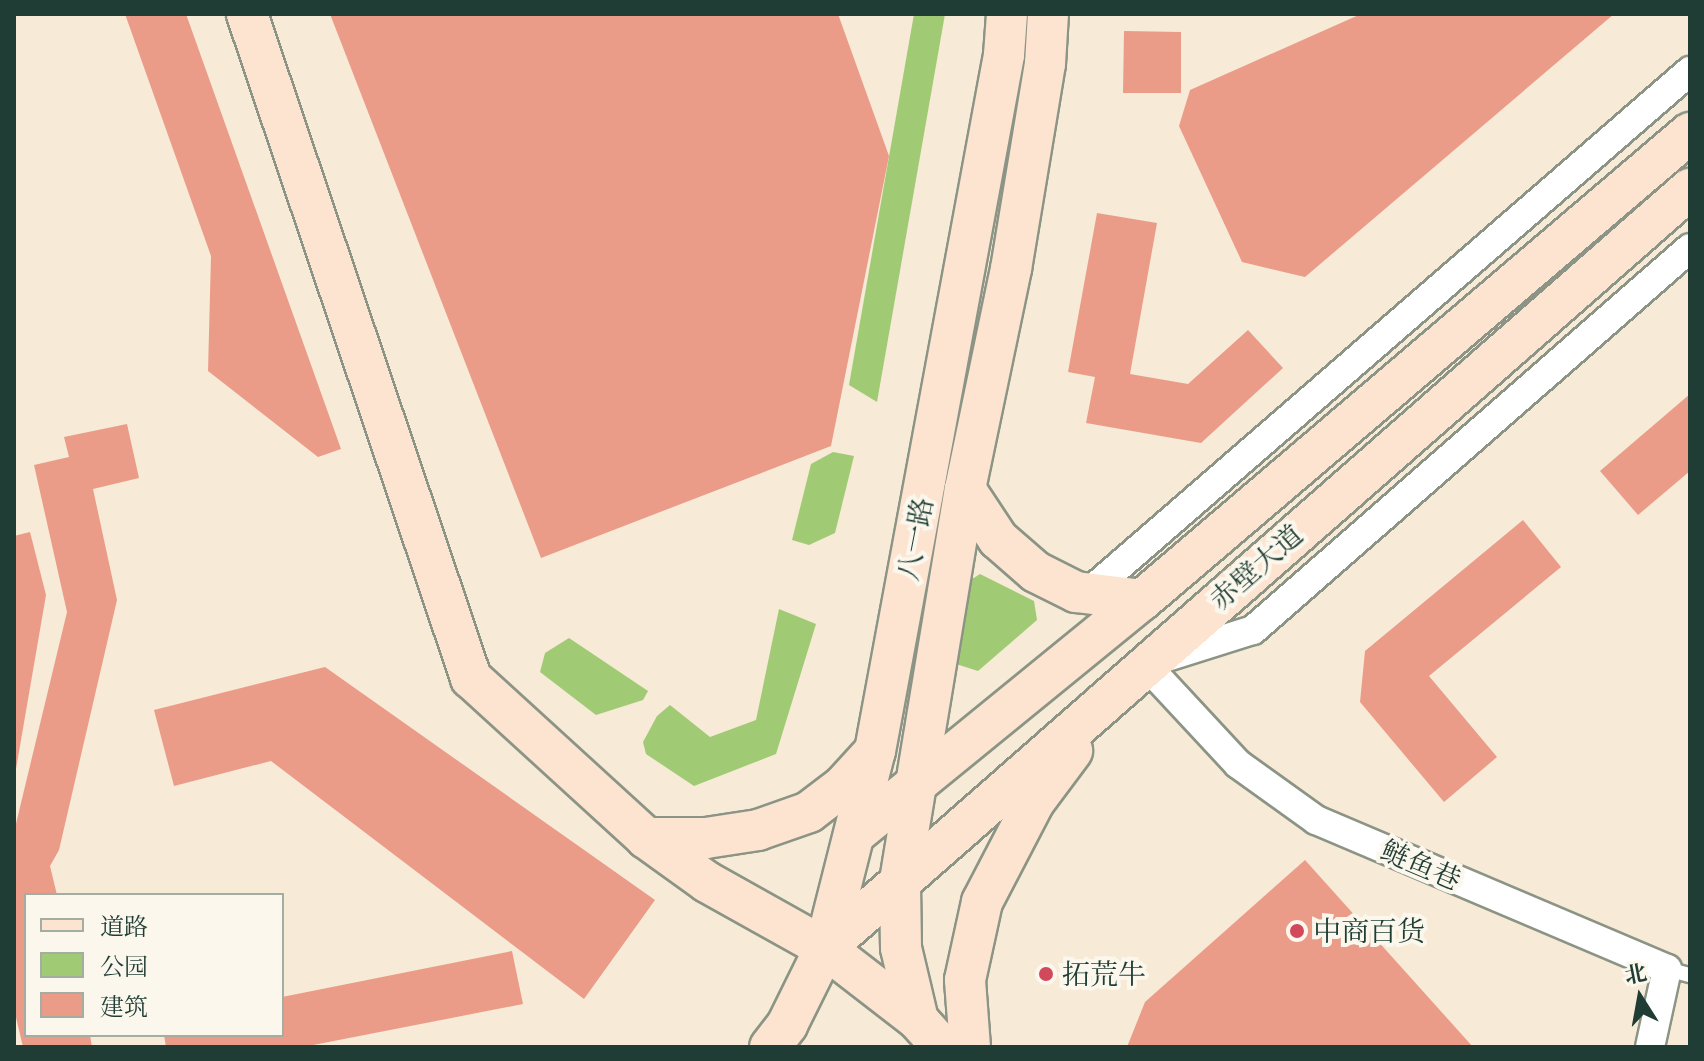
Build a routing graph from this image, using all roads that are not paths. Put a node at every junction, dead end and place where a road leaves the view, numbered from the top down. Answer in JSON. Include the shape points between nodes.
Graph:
{"nodes":[{"id":1,"x":247,"y":14,"type":"edge"},
{"id":2,"x":1007,"y":14,"type":"edge"},
{"id":3,"x":1048,"y":14,"type":"edge"},
{"id":4,"x":1690,"y":71,"type":"edge"},
{"id":5,"x":1690,"y":133,"type":"edge"},
{"id":6,"x":1690,"y":189,"type":"edge"},
{"id":7,"x":1690,"y":248,"type":"edge"},
{"id":8,"x":965,"y":489,"type":"junction"},
{"id":9,"x":1088,"y":593,"type":"junction"},
{"id":10,"x":1142,"y":600,"type":"junction"},
{"id":11,"x":1133,"y":674,"type":"junction"},
{"id":12,"x":875,"y":751,"type":"junction"},
{"id":13,"x":918,"y":782,"type":"junction"},
{"id":14,"x":856,"y":833,"type":"junction"},
{"id":15,"x":646,"y":838,"type":"junction"},
{"id":16,"x":900,"y":881,"type":"junction"},
{"id":17,"x":825,"y":948,"type":"junction"},
{"id":18,"x":1678,"y":972,"type":"edge"},
{"id":19,"x":930,"y":1033,"type":"edge"},
{"id":20,"x":770,"y":1047,"type":"edge"},
{"id":21,"x":970,"y":1047,"type":"edge"},
{"id":22,"x":1650,"y":1047,"type":"edge"}],
"edges":[{"from":1,"to":15,"type":"main road","via":[[471,678]]},
{"from":2,"to":12,"type":"main road","name":"八一路","via":[[1004,55]]},
{"from":3,"to":8,"type":"main road","name":"八一路","via":[[1045,64],[1011,269]]},
{"from":4,"to":9,"type":"street"},
{"from":5,"to":10,"type":"main road","name":"赤壁大道"},
{"from":6,"to":11,"type":"main road","name":"赤壁大道"},
{"from":7,"to":11,"type":"street","via":[[1253,630]]},
{"from":8,"to":9,"type":"main road","via":[[998,539],[1017,556],[1036,572]]},
{"from":8,"to":13,"type":"main road","name":"八一路"},
{"from":9,"to":10,"type":"main road"},
{"from":10,"to":13,"type":"main road","name":"赤壁大道"},
{"from":11,"to":16,"type":"main road","name":"赤壁大道"},
{"from":11,"to":18,"type":"street","name":"鲢鱼巷","via":[[1238,764],[1316,820]]},
{"from":11,"to":21,"type":"main road","via":[[1034,802],[982,902],[965,980]]},
{"from":12,"to":14,"type":"main road","name":"八一路"},
{"from":12,"to":15,"type":"main road","via":[[809,812],[719,836]]},
{"from":13,"to":14,"type":"main road","name":"赤壁大道"},
{"from":13,"to":16,"type":"main road","name":"八一路"},
{"from":14,"to":17,"type":"main road","name":"八一路"},
{"from":15,"to":17,"type":"main road","via":[[707,882]]},
{"from":16,"to":17,"type":"main road","name":"赤壁大道"},
{"from":16,"to":19,"type":"main road","name":"八一路","via":[[901,948]]},
{"from":17,"to":19,"type":"main road"},
{"from":17,"to":20,"type":"main road","name":"八一路","via":[[787,1025]]},
{"from":18,"to":22,"type":"street","name":"鲢鱼巷"}]}
